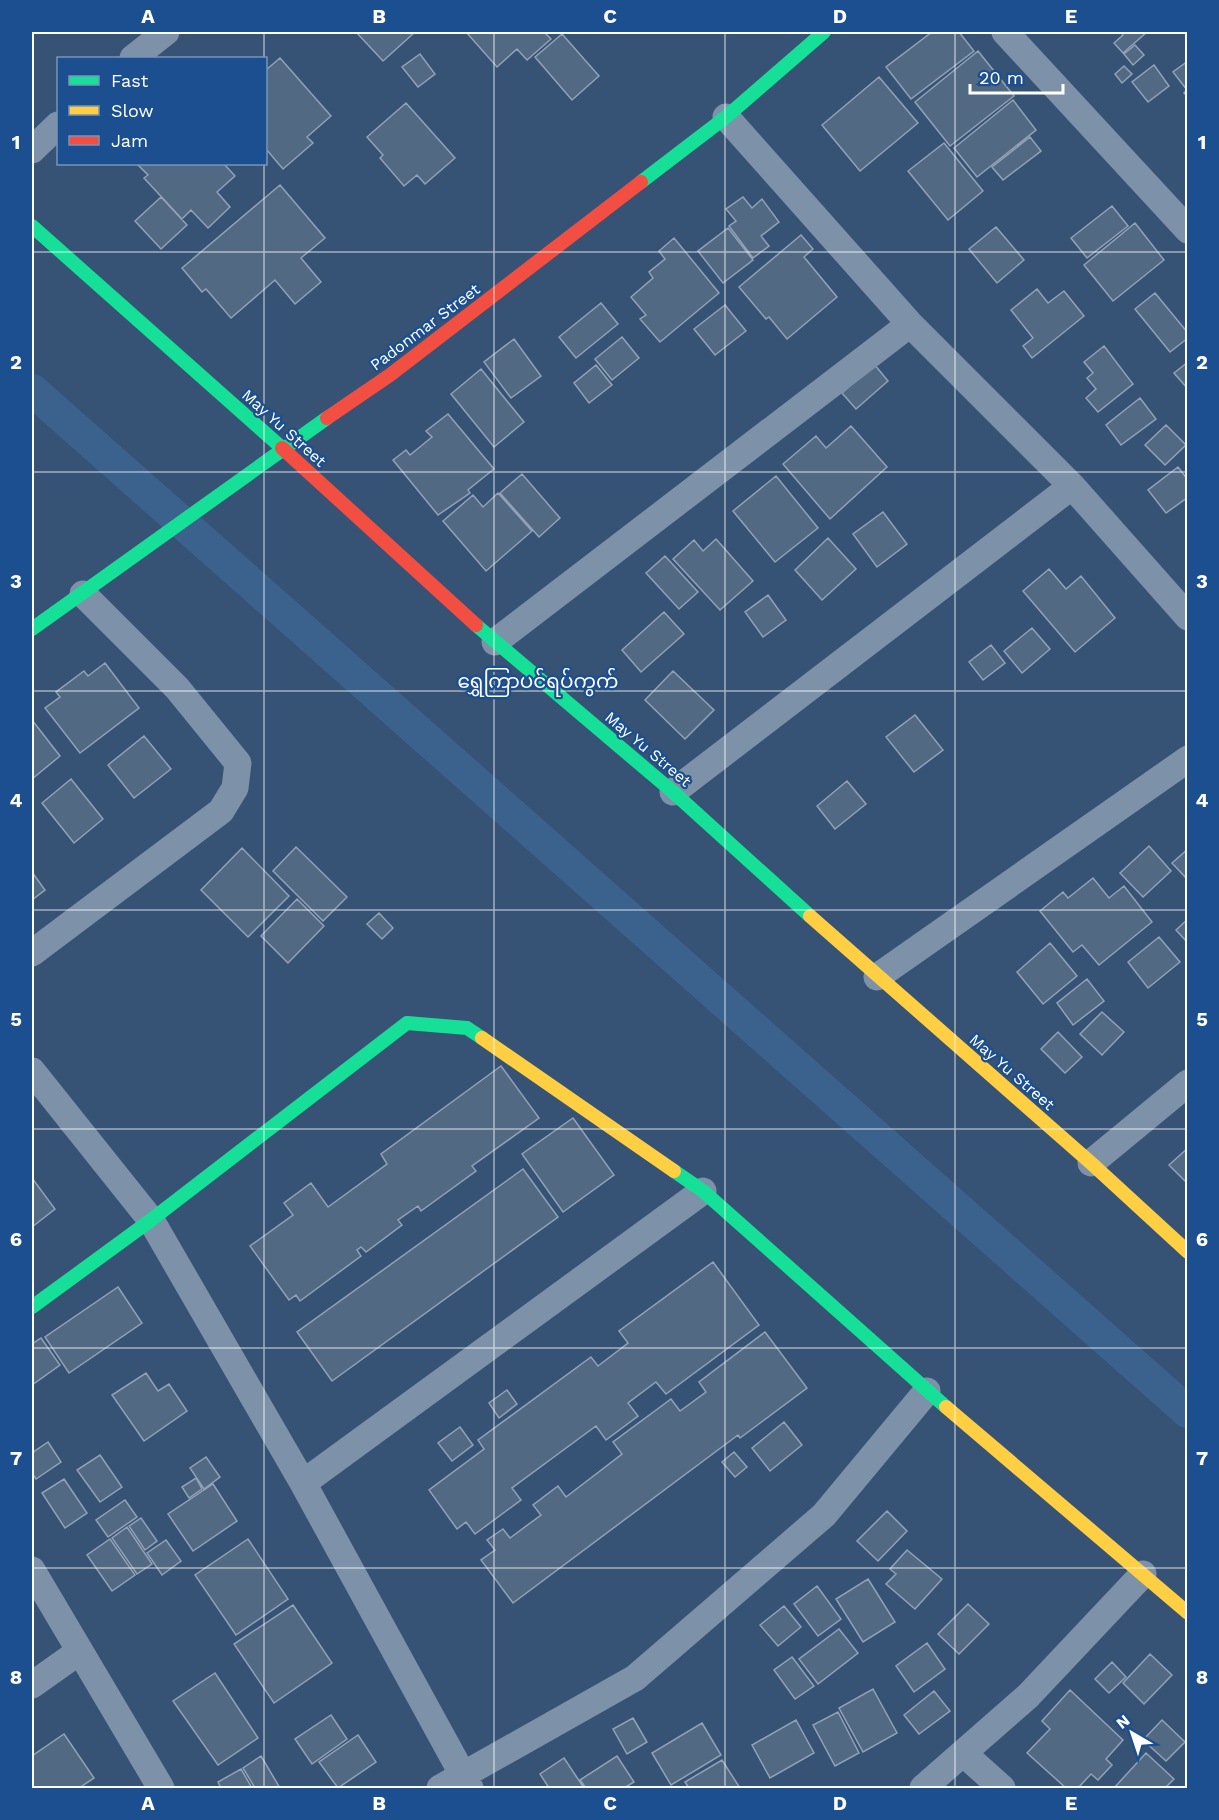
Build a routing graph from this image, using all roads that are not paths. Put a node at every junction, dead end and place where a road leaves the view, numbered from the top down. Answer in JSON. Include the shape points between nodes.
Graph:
{"nodes":[{"id":1,"x":166,"y":32,"type":"edge"},
{"id":2,"x":824,"y":32,"type":"edge"},
{"id":3,"x":1005,"y":32,"type":"edge"},
{"id":4,"x":134,"y":57,"type":"edge"},
{"id":5,"x":726,"y":117,"type":"junction"},
{"id":6,"x":57,"y":126,"type":"edge"},
{"id":7,"x":32,"y":150,"type":"edge"},
{"id":8,"x":32,"y":226,"type":"edge"},
{"id":9,"x":1188,"y":230,"type":"edge"},
{"id":10,"x":910,"y":324,"type":"junction"},
{"id":11,"x":284,"y":449,"type":"junction"},
{"id":12,"x":1072,"y":486,"type":"junction"},
{"id":13,"x":83,"y":594,"type":"junction"},
{"id":14,"x":1188,"y":617,"type":"edge"},
{"id":15,"x":32,"y":629,"type":"edge"},
{"id":16,"x":495,"y":642,"type":"junction"},
{"id":17,"x":1188,"y":759,"type":"edge"},
{"id":18,"x":673,"y":792,"type":"junction"},
{"id":19,"x":32,"y":953,"type":"edge"},
{"id":20,"x":877,"y":977,"type":"junction"},
{"id":21,"x":32,"y":1071,"type":"edge"},
{"id":22,"x":1188,"y":1083,"type":"edge"},
{"id":23,"x":1091,"y":1163,"type":"junction"},
{"id":24,"x":703,"y":1191,"type":"junction"},
{"id":25,"x":151,"y":1220,"type":"junction"},
{"id":26,"x":1188,"y":1252,"type":"edge"},
{"id":27,"x":32,"y":1307,"type":"edge"},
{"id":28,"x":927,"y":1391,"type":"junction"},
{"id":29,"x":303,"y":1483,"type":"junction"},
{"id":30,"x":32,"y":1570,"type":"edge"},
{"id":31,"x":1143,"y":1574,"type":"junction"},
{"id":32,"x":1188,"y":1613,"type":"edge"},
{"id":33,"x":80,"y":1651,"type":"junction"},
{"id":34,"x":32,"y":1685,"type":"edge"},
{"id":35,"x":963,"y":1753,"type":"junction"},
{"id":36,"x":458,"y":1784,"type":"edge"},
{"id":37,"x":161,"y":1788,"type":"edge"},
{"id":38,"x":923,"y":1788,"type":"edge"},
{"id":39,"x":1002,"y":1788,"type":"edge"}],
"edges":[{"from":1,"to":4,"type":"street"},
{"from":2,"to":5,"type":"street","name":"Padonmar Street"},
{"from":3,"to":9,"type":"street"},
{"from":5,"to":10,"type":"street"},
{"from":5,"to":11,"type":"street","name":"Padonmar Street","via":[[390,375]]},
{"from":6,"to":7,"type":"street"},
{"from":8,"to":11,"type":"street","name":"May Yu Street"},
{"from":10,"to":12,"type":"street"},
{"from":10,"to":16,"type":"street"},
{"from":11,"to":13,"type":"street","name":"Padonmar Street"},
{"from":11,"to":16,"type":"street","name":"May Yu Street"},
{"from":12,"to":14,"type":"street"},
{"from":12,"to":18,"type":"street"},
{"from":13,"to":15,"type":"street","name":"Padonmar Street"},
{"from":13,"to":19,"type":"street","via":[[177,688],[238,763],[235,788],[221,811]]},
{"from":16,"to":18,"type":"street","name":"May Yu Street"},
{"from":17,"to":20,"type":"street"},
{"from":18,"to":20,"type":"street","name":"May Yu Street"},
{"from":20,"to":23,"type":"street","name":"May Yu Street"},
{"from":21,"to":25,"type":"street"},
{"from":22,"to":23,"type":"street"},
{"from":23,"to":26,"type":"street","name":"May Yu Street"},
{"from":24,"to":25,"type":"street","via":[[468,1028],[407,1023]]},
{"from":24,"to":28,"type":"street"},
{"from":24,"to":29,"type":"street"},
{"from":25,"to":27,"type":"street"},
{"from":25,"to":29,"type":"street"},
{"from":28,"to":31,"type":"street"},
{"from":28,"to":36,"type":"street","via":[[824,1515],[635,1678]]},
{"from":29,"to":36,"type":"street"},
{"from":30,"to":33,"type":"street"},
{"from":31,"to":32,"type":"street"},
{"from":31,"to":35,"type":"street","via":[[1028,1696]]},
{"from":33,"to":34,"type":"street"},
{"from":33,"to":37,"type":"street"},
{"from":35,"to":38,"type":"street"},
{"from":35,"to":39,"type":"street"}]}
